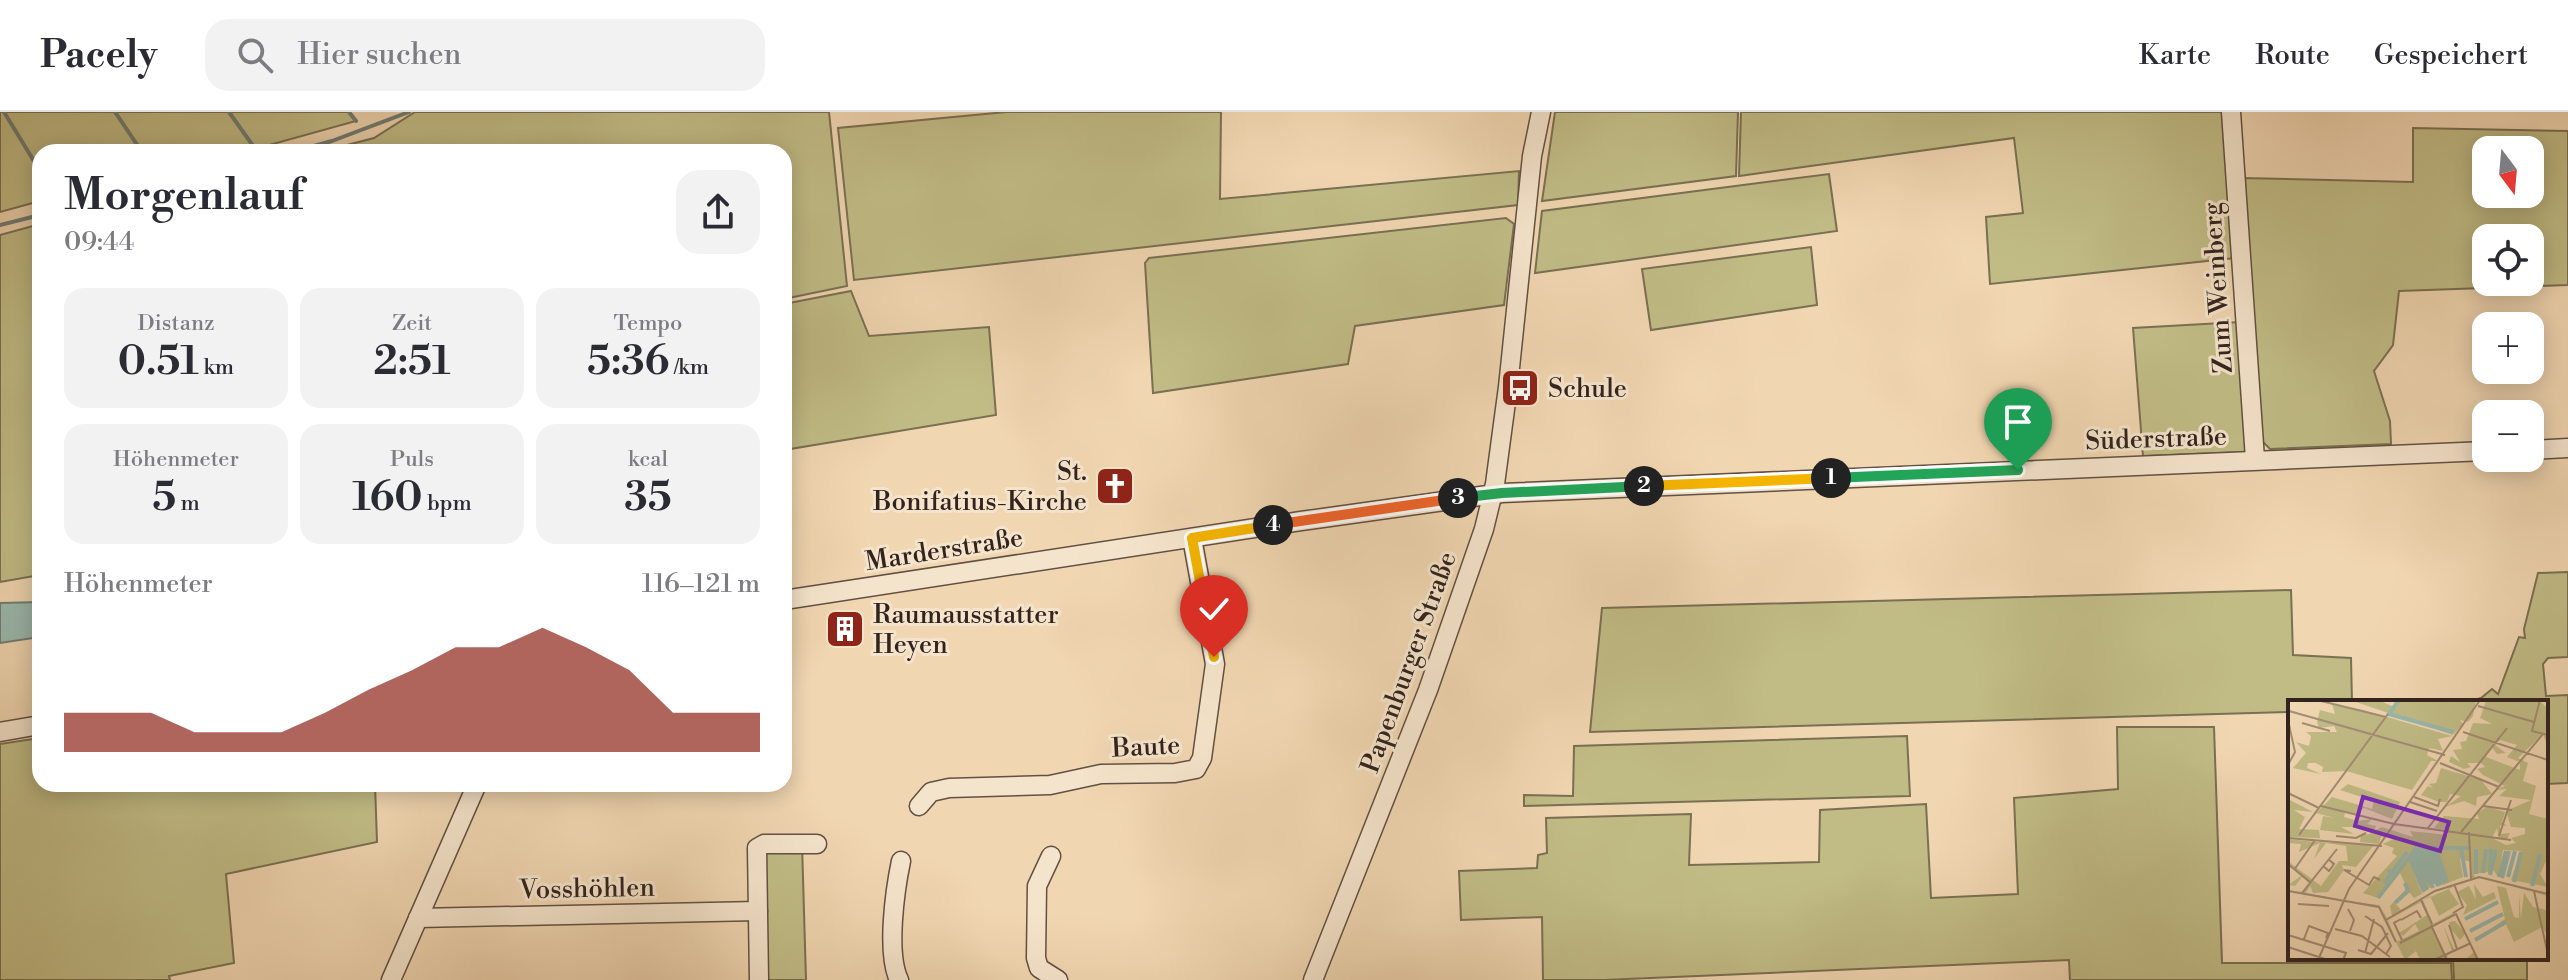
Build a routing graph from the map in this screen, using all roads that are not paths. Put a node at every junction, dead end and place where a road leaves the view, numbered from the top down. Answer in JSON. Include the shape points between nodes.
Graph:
{"nodes":[{"id":1,"x":1541,"y":112,"type":"edge"},
{"id":2,"x":2231,"y":112,"type":"edge"},
{"id":3,"x":2568,"y":448,"type":"edge"},
{"id":4,"x":2544,"y":449,"type":"edge"},
{"id":5,"x":2472,"y":451,"type":"edge"},
{"id":6,"x":2255,"y":459,"type":"junction"},
{"id":7,"x":1493,"y":494,"type":"junction"},
{"id":8,"x":1192,"y":538,"type":"junction"},
{"id":9,"x":792,"y":599,"type":"edge"},
{"id":10,"x":32,"y":726,"type":"edge"},
{"id":11,"x":0,"y":732,"type":"edge"},
{"id":12,"x":473,"y":792,"type":"edge"},
{"id":13,"x":919,"y":806,"type":"dead end"},
{"id":14,"x":817,"y":844,"type":"dead end"},
{"id":15,"x":1051,"y":856,"type":"dead end"},
{"id":16,"x":901,"y":861,"type":"dead end"},
{"id":17,"x":758,"y":911,"type":"junction"},
{"id":18,"x":418,"y":918,"type":"junction"},
{"id":19,"x":391,"y":980,"type":"edge"},
{"id":20,"x":759,"y":980,"type":"edge"},
{"id":21,"x":899,"y":980,"type":"edge"},
{"id":22,"x":1058,"y":980,"type":"edge"},
{"id":23,"x":1313,"y":980,"type":"edge"}],
"edges":[{"from":1,"to":7,"type":"street","name":"Papenburger Straße"},
{"from":2,"to":6,"type":"street","name":"Zum Weinberg"},
{"from":3,"to":4,"type":"street"},
{"from":5,"to":6,"type":"street","name":"Süderstraße"},
{"from":6,"to":7,"type":"street","name":"Süderstraße"},
{"from":7,"to":8,"type":"street","name":"Marderstraße"},
{"from":7,"to":23,"type":"street","name":"Papenburger Straße","via":[[1428,690]]},
{"from":8,"to":9,"type":"street","name":"Marderstraße"},
{"from":8,"to":13,"type":"street","name":"Baute","via":[[1215,672],[1196,769],[1101,774],[1050,785],[949,788],[931,792]]},
{"from":10,"to":11,"type":"street"},
{"from":12,"to":18,"type":"street"},
{"from":14,"to":17,"type":"street","via":[[757,848]]},
{"from":15,"to":22,"type":"street","via":[[1037,886],[1036,958],[1039,968]]},
{"from":16,"to":21,"type":"street","via":[[892,911]]},
{"from":17,"to":18,"type":"street","name":"Vosshöhlen"},
{"from":17,"to":20,"type":"street"},
{"from":18,"to":19,"type":"street"}]}
